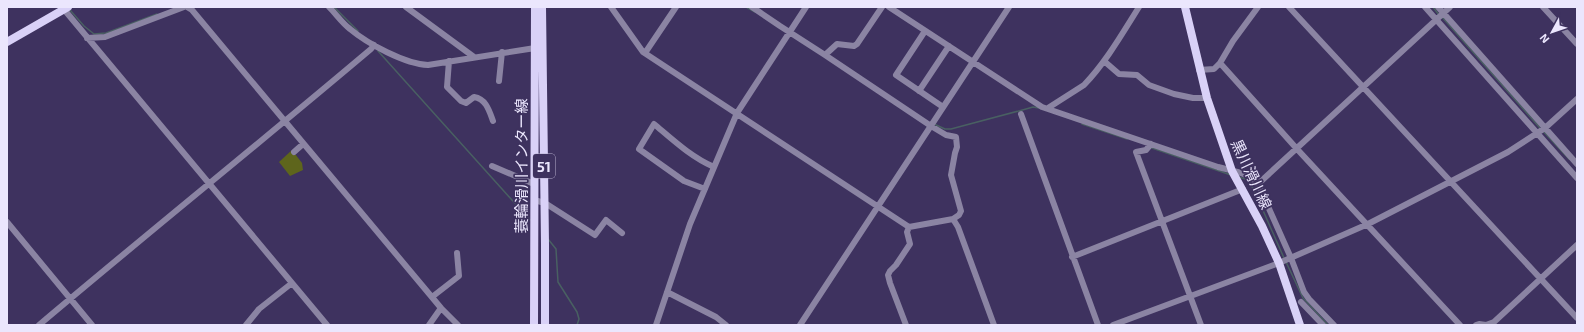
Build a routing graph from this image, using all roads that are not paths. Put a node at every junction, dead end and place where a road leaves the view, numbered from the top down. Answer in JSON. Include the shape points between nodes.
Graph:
{"nodes":[{"id":1,"x":184,"y":7,"type":"edge"},
{"id":2,"x":187,"y":7,"type":"edge"},
{"id":3,"x":329,"y":7,"type":"edge"},
{"id":4,"x":406,"y":7,"type":"edge"},
{"id":5,"x":535,"y":7,"type":"edge"},
{"id":6,"x":542,"y":7,"type":"edge"},
{"id":7,"x":611,"y":7,"type":"edge"},
{"id":8,"x":676,"y":7,"type":"edge"},
{"id":9,"x":752,"y":7,"type":"edge"},
{"id":10,"x":806,"y":7,"type":"edge"},
{"id":11,"x":882,"y":7,"type":"edge"},
{"id":12,"x":889,"y":7,"type":"edge"},
{"id":13,"x":1009,"y":7,"type":"edge"},
{"id":14,"x":1139,"y":7,"type":"edge"},
{"id":15,"x":1258,"y":7,"type":"edge"},
{"id":16,"x":1289,"y":7,"type":"edge"},
{"id":17,"x":1425,"y":7,"type":"edge"},
{"id":18,"x":1438,"y":7,"type":"edge"},
{"id":19,"x":1450,"y":7,"type":"edge"},
{"id":20,"x":1543,"y":7,"type":"edge"},
{"id":21,"x":65,"y":8,"type":"edge"},
{"id":22,"x":1184,"y":8,"type":"edge"},
{"id":23,"x":1444,"y":13,"type":"junction"},
{"id":24,"x":1436,"y":20,"type":"junction"},
{"id":25,"x":925,"y":31,"type":"junction"},
{"id":26,"x":788,"y":32,"type":"junction"},
{"id":27,"x":87,"y":38,"type":"junction"},
{"id":28,"x":7,"y":42,"type":"edge"},
{"id":29,"x":1577,"y":44,"type":"edge"},
{"id":30,"x":374,"y":45,"type":"junction"},
{"id":31,"x":948,"y":46,"type":"junction"},
{"id":32,"x":535,"y":48,"type":"junction"},
{"id":33,"x":502,"y":52,"type":"junction"},
{"id":34,"x":645,"y":53,"type":"junction"},
{"id":35,"x":826,"y":55,"type":"junction"},
{"id":36,"x":474,"y":57,"type":"junction"},
{"id":37,"x":449,"y":61,"type":"junction"},
{"id":38,"x":1104,"y":61,"type":"junction"},
{"id":39,"x":973,"y":62,"type":"junction"},
{"id":40,"x":1220,"y":63,"type":"junction"},
{"id":41,"x":1199,"y":70,"type":"junction"},
{"id":42,"x":499,"y":81,"type":"dead end"},
{"id":43,"x":1364,"y":87,"type":"junction"},
{"id":44,"x":919,"y":91,"type":"junction"},
{"id":45,"x":1207,"y":98,"type":"junction"},
{"id":46,"x":1577,"y":99,"type":"edge"},
{"id":47,"x":944,"y":107,"type":"junction"},
{"id":48,"x":1048,"y":108,"type":"junction"},
{"id":49,"x":737,"y":113,"type":"junction"},
{"id":50,"x":1021,"y":114,"type":"dead end"},
{"id":51,"x":285,"y":121,"type":"junction"},
{"id":52,"x":493,"y":121,"type":"dead end"},
{"id":53,"x":931,"y":126,"type":"junction"},
{"id":54,"x":1545,"y":128,"type":"junction"},
{"id":55,"x":1538,"y":133,"type":"junction"},
{"id":56,"x":303,"y":144,"type":"junction"},
{"id":57,"x":1151,"y":144,"type":"junction"},
{"id":58,"x":1297,"y":149,"type":"junction"},
{"id":59,"x":294,"y":152,"type":"dead end"},
{"id":60,"x":1577,"y":164,"type":"edge"},
{"id":61,"x":492,"y":166,"type":"dead end"},
{"id":62,"x":714,"y":167,"type":"junction"},
{"id":63,"x":1232,"y":171,"type":"junction"},
{"id":64,"x":1577,"y":178,"type":"edge"},
{"id":65,"x":1451,"y":181,"type":"junction"},
{"id":66,"x":208,"y":183,"type":"junction"},
{"id":67,"x":534,"y":184,"type":"junction"},
{"id":68,"x":1258,"y":184,"type":"junction"},
{"id":69,"x":705,"y":189,"type":"junction"},
{"id":70,"x":1243,"y":189,"type":"junction"},
{"id":71,"x":534,"y":200,"type":"junction"},
{"id":72,"x":544,"y":203,"type":"junction"},
{"id":73,"x":878,"y":207,"type":"junction"},
{"id":74,"x":953,"y":219,"type":"junction"},
{"id":75,"x":1161,"y":221,"type":"junction"},
{"id":76,"x":7,"y":222,"type":"edge"},
{"id":77,"x":1368,"y":224,"type":"junction"},
{"id":78,"x":909,"y":227,"type":"junction"},
{"id":79,"x":622,"y":233,"type":"dead end"},
{"id":80,"x":1577,"y":245,"type":"edge"},
{"id":81,"x":457,"y":253,"type":"dead end"},
{"id":82,"x":1072,"y":257,"type":"junction"},
{"id":83,"x":1291,"y":258,"type":"junction"},
{"id":84,"x":1279,"y":263,"type":"junction"},
{"id":85,"x":1541,"y":279,"type":"junction"},
{"id":86,"x":292,"y":283,"type":"junction"},
{"id":87,"x":667,"y":292,"type":"junction"},
{"id":88,"x":1190,"y":296,"type":"junction"},
{"id":89,"x":432,"y":297,"type":"junction"},
{"id":90,"x":70,"y":299,"type":"junction"},
{"id":91,"x":1301,"y":302,"type":"dead end"},
{"id":92,"x":441,"y":308,"type":"junction"},
{"id":93,"x":1577,"y":318,"type":"edge"},
{"id":94,"x":39,"y":325,"type":"edge"},
{"id":95,"x":92,"y":325,"type":"edge"},
{"id":96,"x":246,"y":325,"type":"edge"},
{"id":97,"x":327,"y":325,"type":"edge"},
{"id":98,"x":429,"y":325,"type":"edge"},
{"id":99,"x":458,"y":325,"type":"edge"},
{"id":100,"x":534,"y":325,"type":"edge"},
{"id":101,"x":545,"y":325,"type":"edge"},
{"id":102,"x":656,"y":325,"type":"edge"},
{"id":103,"x":726,"y":325,"type":"edge"},
{"id":104,"x":800,"y":325,"type":"edge"},
{"id":105,"x":906,"y":325,"type":"edge"},
{"id":106,"x":994,"y":325,"type":"edge"},
{"id":107,"x":1098,"y":325,"type":"edge"},
{"id":108,"x":1113,"y":325,"type":"edge"},
{"id":109,"x":1201,"y":325,"type":"edge"},
{"id":110,"x":1300,"y":325,"type":"edge"},
{"id":111,"x":1323,"y":325,"type":"edge"},
{"id":112,"x":1334,"y":325,"type":"edge"},
{"id":113,"x":1460,"y":325,"type":"edge"},
{"id":114,"x":1476,"y":325,"type":"edge"},
{"id":115,"x":1486,"y":325,"type":"edge"}],
"edges":[{"from":1,"to":27,"type":"street","via":[[105,37]]},
{"from":2,"to":51,"type":"street"},
{"from":3,"to":30,"type":"street","via":[[349,28]]},
{"from":4,"to":36,"type":"street"},
{"from":5,"to":32,"type":"main road","name":"蓑輪滑川インター線","number":"51"},
{"from":6,"to":72,"type":"main road","name":"蓑輪滑川インター線","number":"51"},
{"from":7,"to":34,"type":"street"},
{"from":8,"to":34,"type":"street"},
{"from":9,"to":26,"type":"street"},
{"from":10,"to":26,"type":"street"},
{"from":11,"to":35,"type":"street","via":[[857,44],[837,44]]},
{"from":12,"to":25,"type":"street"},
{"from":13,"to":39,"type":"street"},
{"from":14,"to":38,"type":"street"},
{"from":15,"to":40,"type":"street"},
{"from":16,"to":43,"type":"street"},
{"from":17,"to":24,"type":"street"},
{"from":18,"to":23,"type":"street"},
{"from":19,"to":23,"type":"street"},
{"from":20,"to":29,"type":"street"},
{"from":21,"to":27,"type":"street"},
{"from":21,"to":28,"type":"main road"},
{"from":22,"to":41,"type":"main road","name":"黒川滑川線"},
{"from":23,"to":24,"type":"street"},
{"from":23,"to":54,"type":"street"},
{"from":24,"to":43,"type":"street"},
{"from":24,"to":55,"type":"street"},
{"from":25,"to":31,"type":"street"},
{"from":25,"to":44,"type":"street","via":[[896,75]]},
{"from":26,"to":35,"type":"street"},
{"from":26,"to":49,"type":"street"},
{"from":27,"to":66,"type":"street"},
{"from":30,"to":37,"type":"street","via":[[420,65]]},
{"from":30,"to":51,"type":"street"},
{"from":31,"to":39,"type":"street"},
{"from":31,"to":44,"type":"street"},
{"from":32,"to":33,"type":"street"},
{"from":32,"to":67,"type":"main road","name":"蓑輪滑川インター線","number":"51"},
{"from":33,"to":36,"type":"street"},
{"from":33,"to":42,"type":"street"},
{"from":34,"to":49,"type":"street"},
{"from":35,"to":53,"type":"street"},
{"from":36,"to":37,"type":"street"},
{"from":37,"to":52,"type":"street","via":[[447,87],[461,101],[466,102],[474,97],[485,102]]},
{"from":38,"to":45,"type":"street","via":[[1118,74],[1137,75],[1149,85],[1193,98]]},
{"from":38,"to":48,"type":"street","via":[[1084,85]]},
{"from":39,"to":47,"type":"street"},
{"from":39,"to":48,"type":"street","via":[[1034,102]]},
{"from":40,"to":41,"type":"street","via":[[1214,69]]},
{"from":40,"to":58,"type":"street"},
{"from":41,"to":45,"type":"main road","name":"黒川滑川線"},
{"from":43,"to":58,"type":"street"},
{"from":43,"to":65,"type":"street"},
{"from":44,"to":47,"type":"street"},
{"from":45,"to":63,"type":"main road","name":"黒川滑川線"},
{"from":46,"to":54,"type":"street"},
{"from":47,"to":53,"type":"street"},
{"from":48,"to":57,"type":"street"},
{"from":49,"to":62,"type":"street"},
{"from":49,"to":73,"type":"street"},
{"from":50,"to":82,"type":"street"},
{"from":51,"to":56,"type":"street"},
{"from":51,"to":66,"type":"street"},
{"from":53,"to":73,"type":"street"},
{"from":53,"to":74,"type":"street","via":[[946,135],[956,137],[957,147],[951,175],[960,211]]},
{"from":54,"to":55,"type":"street"},
{"from":54,"to":60,"type":"street"},
{"from":55,"to":64,"type":"street"},
{"from":55,"to":65,"type":"street","via":[[1508,152]]},
{"from":56,"to":59,"type":"street"},
{"from":56,"to":89,"type":"street"},
{"from":57,"to":63,"type":"street"},
{"from":57,"to":75,"type":"street","via":[[1146,150],[1136,152]]},
{"from":58,"to":68,"type":"street"},
{"from":58,"to":77,"type":"street"},
{"from":61,"to":67,"type":"street"},
{"from":62,"to":69,"type":"street"},
{"from":62,"to":69,"type":"street","via":[[682,148],[654,124],[639,149],[684,181]]},
{"from":63,"to":68,"type":"street","via":[[1250,176]]},
{"from":63,"to":70,"type":"main road","name":"黒川滑川線"},
{"from":65,"to":77,"type":"street"},
{"from":65,"to":85,"type":"street"},
{"from":66,"to":86,"type":"street"},
{"from":66,"to":90,"type":"street"},
{"from":67,"to":71,"type":"main road","name":"蓑輪滑川インター線","number":"51"},
{"from":68,"to":83,"type":"street"},
{"from":69,"to":87,"type":"street"},
{"from":70,"to":75,"type":"street"},
{"from":70,"to":84,"type":"main road","name":"黒川滑川線"},
{"from":71,"to":72,"type":"street"},
{"from":71,"to":100,"type":"main road","name":"蓑輪滑川インター線","number":"51"},
{"from":72,"to":79,"type":"street","via":[[595,235],[606,220]]},
{"from":72,"to":101,"type":"main road","name":"蓑輪滑川インター線","number":"51"},
{"from":73,"to":78,"type":"street"},
{"from":73,"to":104,"type":"street"},
{"from":74,"to":78,"type":"street"},
{"from":74,"to":106,"type":"street"},
{"from":75,"to":82,"type":"street"},
{"from":75,"to":88,"type":"street"},
{"from":76,"to":90,"type":"street"},
{"from":77,"to":83,"type":"street"},
{"from":77,"to":113,"type":"street"},
{"from":78,"to":105,"type":"street","via":[[907,232],[910,244],[888,275]]},
{"from":80,"to":85,"type":"street"},
{"from":81,"to":89,"type":"street","via":[[458,276]]},
{"from":82,"to":107,"type":"street"},
{"from":83,"to":84,"type":"street"},
{"from":83,"to":112,"type":"street","via":[[1304,292]]},
{"from":84,"to":88,"type":"street"},
{"from":84,"to":110,"type":"main road","name":"黒川滑川線"},
{"from":85,"to":93,"type":"street"},
{"from":85,"to":115,"type":"street","via":[[1494,322]]},
{"from":86,"to":96,"type":"street","via":[[259,308]]},
{"from":86,"to":97,"type":"street"},
{"from":87,"to":102,"type":"street"},
{"from":87,"to":103,"type":"street","via":[[716,317]]},
{"from":88,"to":108,"type":"street"},
{"from":88,"to":109,"type":"street"},
{"from":89,"to":92,"type":"street"},
{"from":90,"to":94,"type":"street"},
{"from":90,"to":95,"type":"street"},
{"from":91,"to":111,"type":"street"},
{"from":92,"to":98,"type":"street"},
{"from":92,"to":99,"type":"street"},
{"from":114,"to":115,"type":"street"}]}
